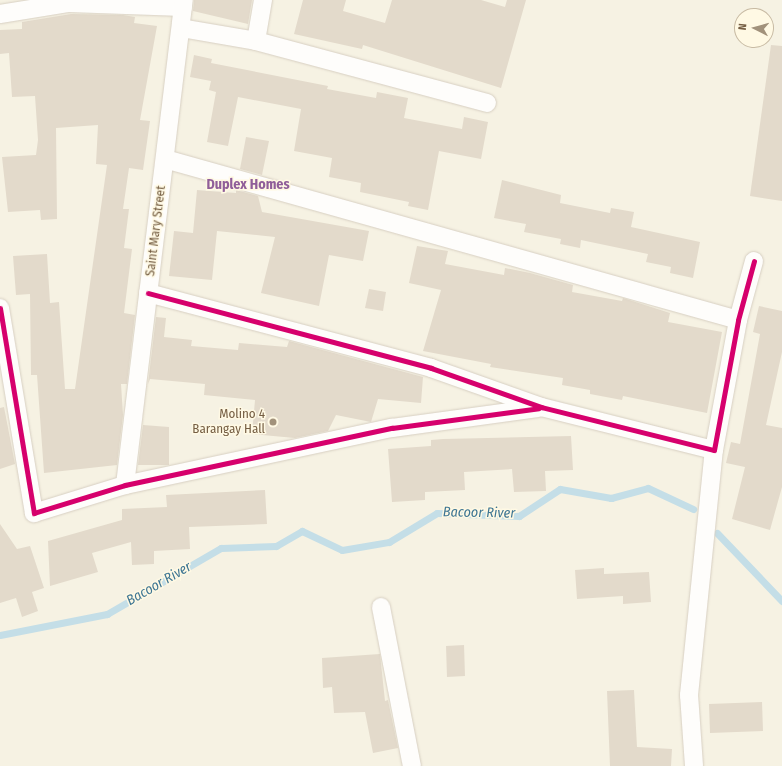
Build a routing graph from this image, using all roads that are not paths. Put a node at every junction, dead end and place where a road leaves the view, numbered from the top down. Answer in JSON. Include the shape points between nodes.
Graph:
{"nodes":[{"id":1,"x":263,"y":0,"type":"edge"},
{"id":2,"x":183,"y":4,"type":"edge"},
{"id":3,"x":0,"y":14,"type":"edge"},
{"id":4,"x":181,"y":28,"type":"junction"},
{"id":5,"x":256,"y":41,"type":"junction"},
{"id":6,"x":487,"y":103,"type":"dead end"},
{"id":7,"x":165,"y":159,"type":"junction"},
{"id":8,"x":754,"y":261,"type":"dead end"},
{"id":9,"x":148,"y":293,"type":"junction"},
{"id":10,"x":0,"y":308,"type":"edge"},
{"id":11,"x":738,"y":320,"type":"junction"},
{"id":12,"x":541,"y":407,"type":"junction"},
{"id":13,"x":714,"y":450,"type":"junction"},
{"id":14,"x":125,"y":485,"type":"junction"},
{"id":15,"x":381,"y":608,"type":"dead end"},
{"id":16,"x":412,"y":766,"type":"edge"},
{"id":17,"x":694,"y":766,"type":"edge"}],
"edges":[{"from":1,"to":5,"type":"street"},
{"from":2,"to":3,"type":"street","via":[[69,3]]},
{"from":2,"to":4,"type":"street","name":"Saint Mary Street"},
{"from":4,"to":5,"type":"street"},
{"from":4,"to":7,"type":"street","name":"Saint Mary Street"},
{"from":5,"to":6,"type":"street"},
{"from":7,"to":9,"type":"street","name":"Saint Mary Street"},
{"from":7,"to":11,"type":"street"},
{"from":8,"to":11,"type":"street"},
{"from":9,"to":12,"type":"street","via":[[431,368]]},
{"from":9,"to":14,"type":"street","name":"Saint Mary Street"},
{"from":10,"to":14,"type":"street","via":[[34,513]]},
{"from":11,"to":13,"type":"street"},
{"from":12,"to":13,"type":"street"},
{"from":12,"to":14,"type":"street","via":[[392,428]]},
{"from":13,"to":17,"type":"street","via":[[690,695]]},
{"from":15,"to":16,"type":"street"}]}
